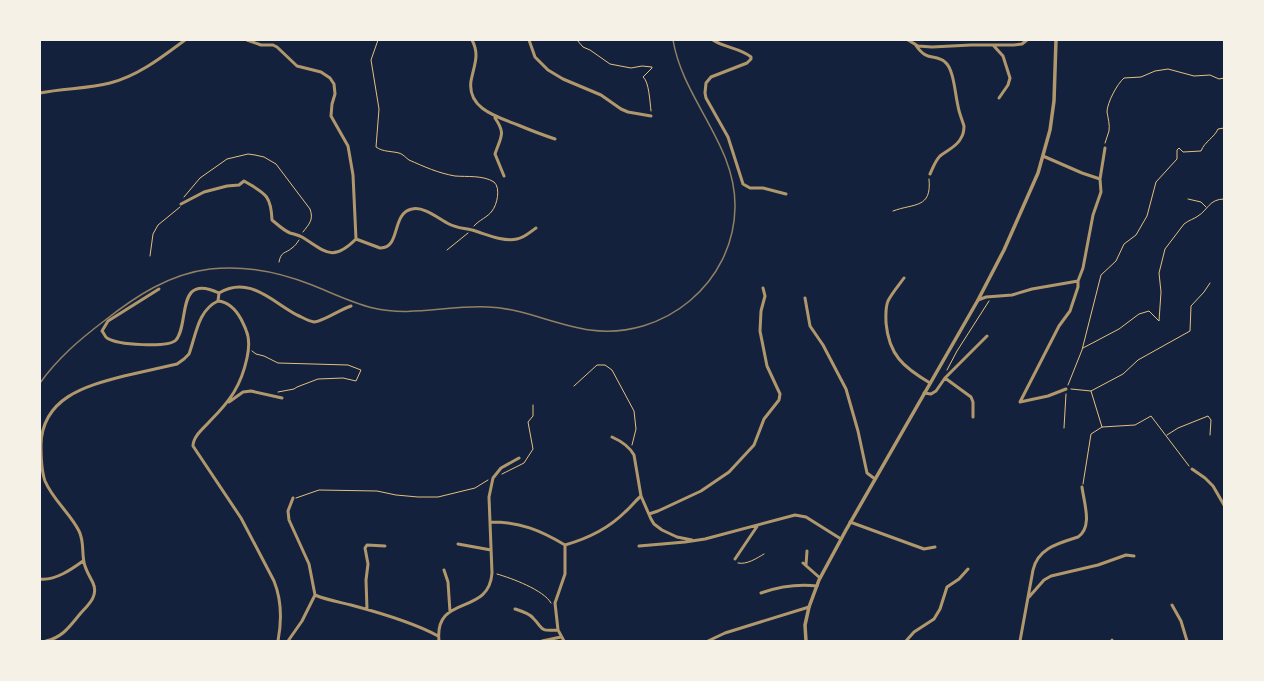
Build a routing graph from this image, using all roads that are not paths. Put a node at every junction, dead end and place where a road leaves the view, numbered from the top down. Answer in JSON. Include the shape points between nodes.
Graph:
{"nodes":[{"id":1,"x":185,"y":40,"type":"edge"},
{"id":2,"x":247,"y":40,"type":"edge"},
{"id":3,"x":472,"y":40,"type":"edge"},
{"id":4,"x":529,"y":40,"type":"edge"},
{"id":5,"x":713,"y":40,"type":"edge"},
{"id":6,"x":908,"y":40,"type":"edge"},
{"id":7,"x":1027,"y":40,"type":"edge"},
{"id":8,"x":1056,"y":40,"type":"edge"},
{"id":9,"x":915,"y":44,"type":"junction"},
{"id":10,"x":993,"y":45,"type":"junction"},
{"id":11,"x":40,"y":93,"type":"edge"},
{"id":12,"x":999,"y":98,"type":"dead end"},
{"id":13,"x":494,"y":116,"type":"junction"},
{"id":14,"x":651,"y":116,"type":"road end"},
{"id":15,"x":555,"y":139,"type":"dead end"},
{"id":16,"x":1105,"y":148,"type":"road end"},
{"id":17,"x":1043,"y":156,"type":"junction"},
{"id":18,"x":930,"y":174,"type":"road end"},
{"id":19,"x":504,"y":176,"type":"dead end"},
{"id":20,"x":1100,"y":179,"type":"junction"},
{"id":21,"x":786,"y":194,"type":"dead end"},
{"id":22,"x":181,"y":204,"type":"road end"},
{"id":23,"x":536,"y":228,"type":"dead end"},
{"id":24,"x":356,"y":239,"type":"junction"},
{"id":25,"x":904,"y":278,"type":"dead end"},
{"id":26,"x":1078,"y":281,"type":"junction"},
{"id":27,"x":763,"y":288,"type":"dead end"},
{"id":28,"x":159,"y":289,"type":"dead end"},
{"id":29,"x":219,"y":293,"type":"junction"},
{"id":30,"x":805,"y":298,"type":"dead end"},
{"id":31,"x":978,"y":300,"type":"junction"},
{"id":32,"x":218,"y":301,"type":"junction"},
{"id":33,"x":351,"y":306,"type":"dead end"},
{"id":34,"x":987,"y":336,"type":"dead end"},
{"id":35,"x":945,"y":376,"type":"junction"},
{"id":36,"x":930,"y":383,"type":"junction"},
{"id":37,"x":1066,"y":389,"type":"road end"},
{"id":38,"x":924,"y":393,"type":"junction"},
{"id":39,"x":282,"y":398,"type":"dead end"},
{"id":40,"x":227,"y":403,"type":"junction"},
{"id":41,"x":973,"y":417,"type":"dead end"},
{"id":42,"x":612,"y":437,"type":"dead end"},
{"id":43,"x":519,"y":458,"type":"dead end"},
{"id":44,"x":1192,"y":469,"type":"road end"},
{"id":45,"x":875,"y":479,"type":"junction"},
{"id":46,"x":1082,"y":487,"type":"road end"},
{"id":47,"x":641,"y":496,"type":"junction"},
{"id":48,"x":293,"y":498,"type":"road end"},
{"id":49,"x":1224,"y":505,"type":"edge"},
{"id":50,"x":649,"y":514,"type":"junction"},
{"id":51,"x":490,"y":522,"type":"junction"},
{"id":52,"x":850,"y":522,"type":"junction"},
{"id":53,"x":758,"y":525,"type":"junction"},
{"id":54,"x":841,"y":539,"type":"junction"},
{"id":55,"x":694,"y":541,"type":"junction"},
{"id":56,"x":458,"y":544,"type":"dead end"},
{"id":57,"x":565,"y":545,"type":"junction"},
{"id":58,"x":385,"y":546,"type":"dead end"},
{"id":59,"x":639,"y":546,"type":"dead end"},
{"id":60,"x":935,"y":547,"type":"dead end"},
{"id":61,"x":491,"y":550,"type":"junction"},
{"id":62,"x":807,"y":551,"type":"dead end"},
{"id":63,"x":1134,"y":556,"type":"dead end"},
{"id":64,"x":735,"y":559,"type":"road end"},
{"id":65,"x":83,"y":561,"type":"junction"},
{"id":66,"x":968,"y":569,"type":"dead end"},
{"id":67,"x":444,"y":570,"type":"dead end"},
{"id":68,"x":40,"y":578,"type":"edge"},
{"id":69,"x":820,"y":578,"type":"junction"},
{"id":70,"x":817,"y":586,"type":"junction"},
{"id":71,"x":761,"y":593,"type":"dead end"},
{"id":72,"x":315,"y":595,"type":"junction"},
{"id":73,"x":1028,"y":598,"type":"junction"},
{"id":74,"x":1172,"y":605,"type":"dead end"},
{"id":75,"x":809,"y":607,"type":"junction"},
{"id":76,"x":367,"y":609,"type":"junction"},
{"id":77,"x":515,"y":609,"type":"dead end"},
{"id":78,"x":450,"y":612,"type":"junction"},
{"id":79,"x":558,"y":630,"type":"junction"},
{"id":80,"x":438,"y":636,"type":"junction"},
{"id":81,"x":561,"y":637,"type":"junction"},
{"id":82,"x":46,"y":641,"type":"edge"},
{"id":83,"x":278,"y":641,"type":"edge"},
{"id":84,"x":288,"y":641,"type":"edge"},
{"id":85,"x":439,"y":641,"type":"edge"},
{"id":86,"x":542,"y":641,"type":"edge"},
{"id":87,"x":564,"y":641,"type":"edge"},
{"id":88,"x":708,"y":641,"type":"edge"},
{"id":89,"x":806,"y":641,"type":"edge"},
{"id":90,"x":906,"y":641,"type":"edge"},
{"id":91,"x":1020,"y":641,"type":"edge"},
{"id":92,"x":1187,"y":641,"type":"edge"}],
"edges":[{"from":1,"to":11,"type":"street","via":[[124,79],[109,84]]},
{"from":2,"to":24,"type":"street","via":[[277,47],[297,66],[321,72],[334,84],[331,116],[348,146],[353,175]]},
{"from":3,"to":13,"type":"street","via":[[477,52],[470,86],[471,93],[482,108]]},
{"from":4,"to":14,"type":"street","via":[[535,57],[548,70],[628,112]]},
{"from":5,"to":21,"type":"street","via":[[751,57],[750,62],[711,77],[705,89],[706,98],[728,137],[740,176],[744,184],[750,188],[763,188]]},
{"from":6,"to":9,"type":"street"},
{"from":7,"to":10,"type":"street","via":[[1018,45]]},
{"from":8,"to":17,"type":"street","via":[[1054,101]]},
{"from":9,"to":10,"type":"street","via":[[932,47]]},
{"from":9,"to":18,"type":"street","via":[[927,56],[947,63],[964,129],[959,142],[939,157]]},
{"from":10,"to":12,"type":"street","via":[[1003,56],[1010,78]]},
{"from":13,"to":15,"type":"street"},
{"from":13,"to":19,"type":"street","via":[[502,128],[495,154]]},
{"from":16,"to":20,"type":"street"},
{"from":17,"to":20,"type":"street"},
{"from":17,"to":31,"type":"street","via":[[1023,209]]},
{"from":20,"to":26,"type":"street","via":[[1101,192]]},
{"from":22,"to":24,"type":"street","via":[[204,192],[239,185],[244,180],[261,190],[271,205],[272,220],[323,251],[337,253]]},
{"from":23,"to":24,"type":"street","via":[[516,239],[498,237],[453,226],[434,215],[413,209],[399,218],[395,236],[388,246],[380,248]]},
{"from":25,"to":36,"type":"street","via":[[888,301],[886,326],[889,340],[898,358]]},
{"from":26,"to":31,"type":"street","via":[[1039,287],[1012,296],[993,296]]},
{"from":26,"to":37,"type":"street","via":[[1070,311],[1057,329],[1020,402]]},
{"from":27,"to":50,"type":"street","via":[[760,331],[767,366],[780,394],[779,400],[764,419],[754,445],[729,472],[690,496]]},
{"from":28,"to":29,"type":"street","via":[[108,322],[102,331],[108,338],[122,342],[168,344],[178,338],[190,294],[202,288]]},
{"from":29,"to":32,"type":"street"},
{"from":29,"to":33,"type":"street","via":[[235,287],[249,288],[314,322]]},
{"from":30,"to":45,"type":"street","via":[[810,326],[846,389],[868,473]]},
{"from":31,"to":36,"type":"street"},
{"from":32,"to":40,"type":"street","via":[[229,304],[239,316],[246,330],[248,348],[241,379]]},
{"from":32,"to":65,"type":"street","via":[[207,307],[189,354],[184,359],[176,364],[86,387],[60,402],[50,413],[41,440],[42,469],[48,486],[79,531],[83,542]]},
{"from":34,"to":35,"type":"street"},
{"from":35,"to":38,"type":"street","via":[[936,391],[931,394]]},
{"from":35,"to":41,"type":"street","via":[[971,397]]},
{"from":36,"to":38,"type":"street"},
{"from":38,"to":45,"type":"street"},
{"from":39,"to":40,"type":"street","via":[[251,391],[243,392]]},
{"from":40,"to":83,"type":"street","via":[[196,437],[193,446],[241,518],[274,580],[281,605]]},
{"from":42,"to":47,"type":"street","via":[[631,449]]},
{"from":43,"to":51,"type":"street","via":[[501,468],[493,478],[489,497]]},
{"from":44,"to":49,"type":"street","via":[[1213,486]]},
{"from":45,"to":52,"type":"street"},
{"from":46,"to":73,"type":"street","via":[[1086,528],[1078,537],[1048,548],[1037,559]]},
{"from":47,"to":50,"type":"street"},
{"from":47,"to":57,"type":"street","via":[[625,513],[603,528]]},
{"from":48,"to":72,"type":"street","via":[[289,506],[289,520],[307,559]]},
{"from":50,"to":55,"type":"street","via":[[654,524],[662,530]]},
{"from":51,"to":57,"type":"street","via":[[518,524]]},
{"from":51,"to":61,"type":"street"},
{"from":52,"to":54,"type":"street"},
{"from":52,"to":60,"type":"street","via":[[924,549]]},
{"from":53,"to":54,"type":"street","via":[[796,514]]},
{"from":53,"to":55,"type":"street"},
{"from":53,"to":64,"type":"street"},
{"from":54,"to":69,"type":"street"},
{"from":55,"to":59,"type":"street"},
{"from":56,"to":61,"type":"street"},
{"from":57,"to":79,"type":"street","via":[[565,574],[555,601]]},
{"from":58,"to":76,"type":"street","via":[[367,545],[365,548],[368,564]]},
{"from":61,"to":78,"type":"street","via":[[490,585],[481,597]]},
{"from":62,"to":69,"type":"street","via":[[805,564]]},
{"from":63,"to":73,"type":"street","via":[[1126,555],[1098,565],[1051,576]]},
{"from":65,"to":68,"type":"street","via":[[64,573],[46,579]]},
{"from":65,"to":82,"type":"street","via":[[93,582],[94,596],[64,633]]},
{"from":66,"to":90,"type":"street","via":[[947,587],[934,619],[914,632]]},
{"from":67,"to":78,"type":"street","via":[[448,582]]},
{"from":69,"to":70,"type":"street"},
{"from":70,"to":71,"type":"street","via":[[796,586]]},
{"from":70,"to":75,"type":"street"},
{"from":72,"to":76,"type":"street"},
{"from":72,"to":84,"type":"street"},
{"from":73,"to":91,"type":"street"},
{"from":74,"to":92,"type":"street","via":[[1181,621]]},
{"from":75,"to":88,"type":"street"},
{"from":75,"to":89,"type":"street","via":[[805,625]]},
{"from":76,"to":80,"type":"street"},
{"from":77,"to":79,"type":"street","via":[[531,616],[542,629]]},
{"from":78,"to":80,"type":"street","via":[[440,622]]},
{"from":79,"to":81,"type":"street"},
{"from":80,"to":85,"type":"street"},
{"from":81,"to":86,"type":"street"},
{"from":81,"to":87,"type":"street"}]}
